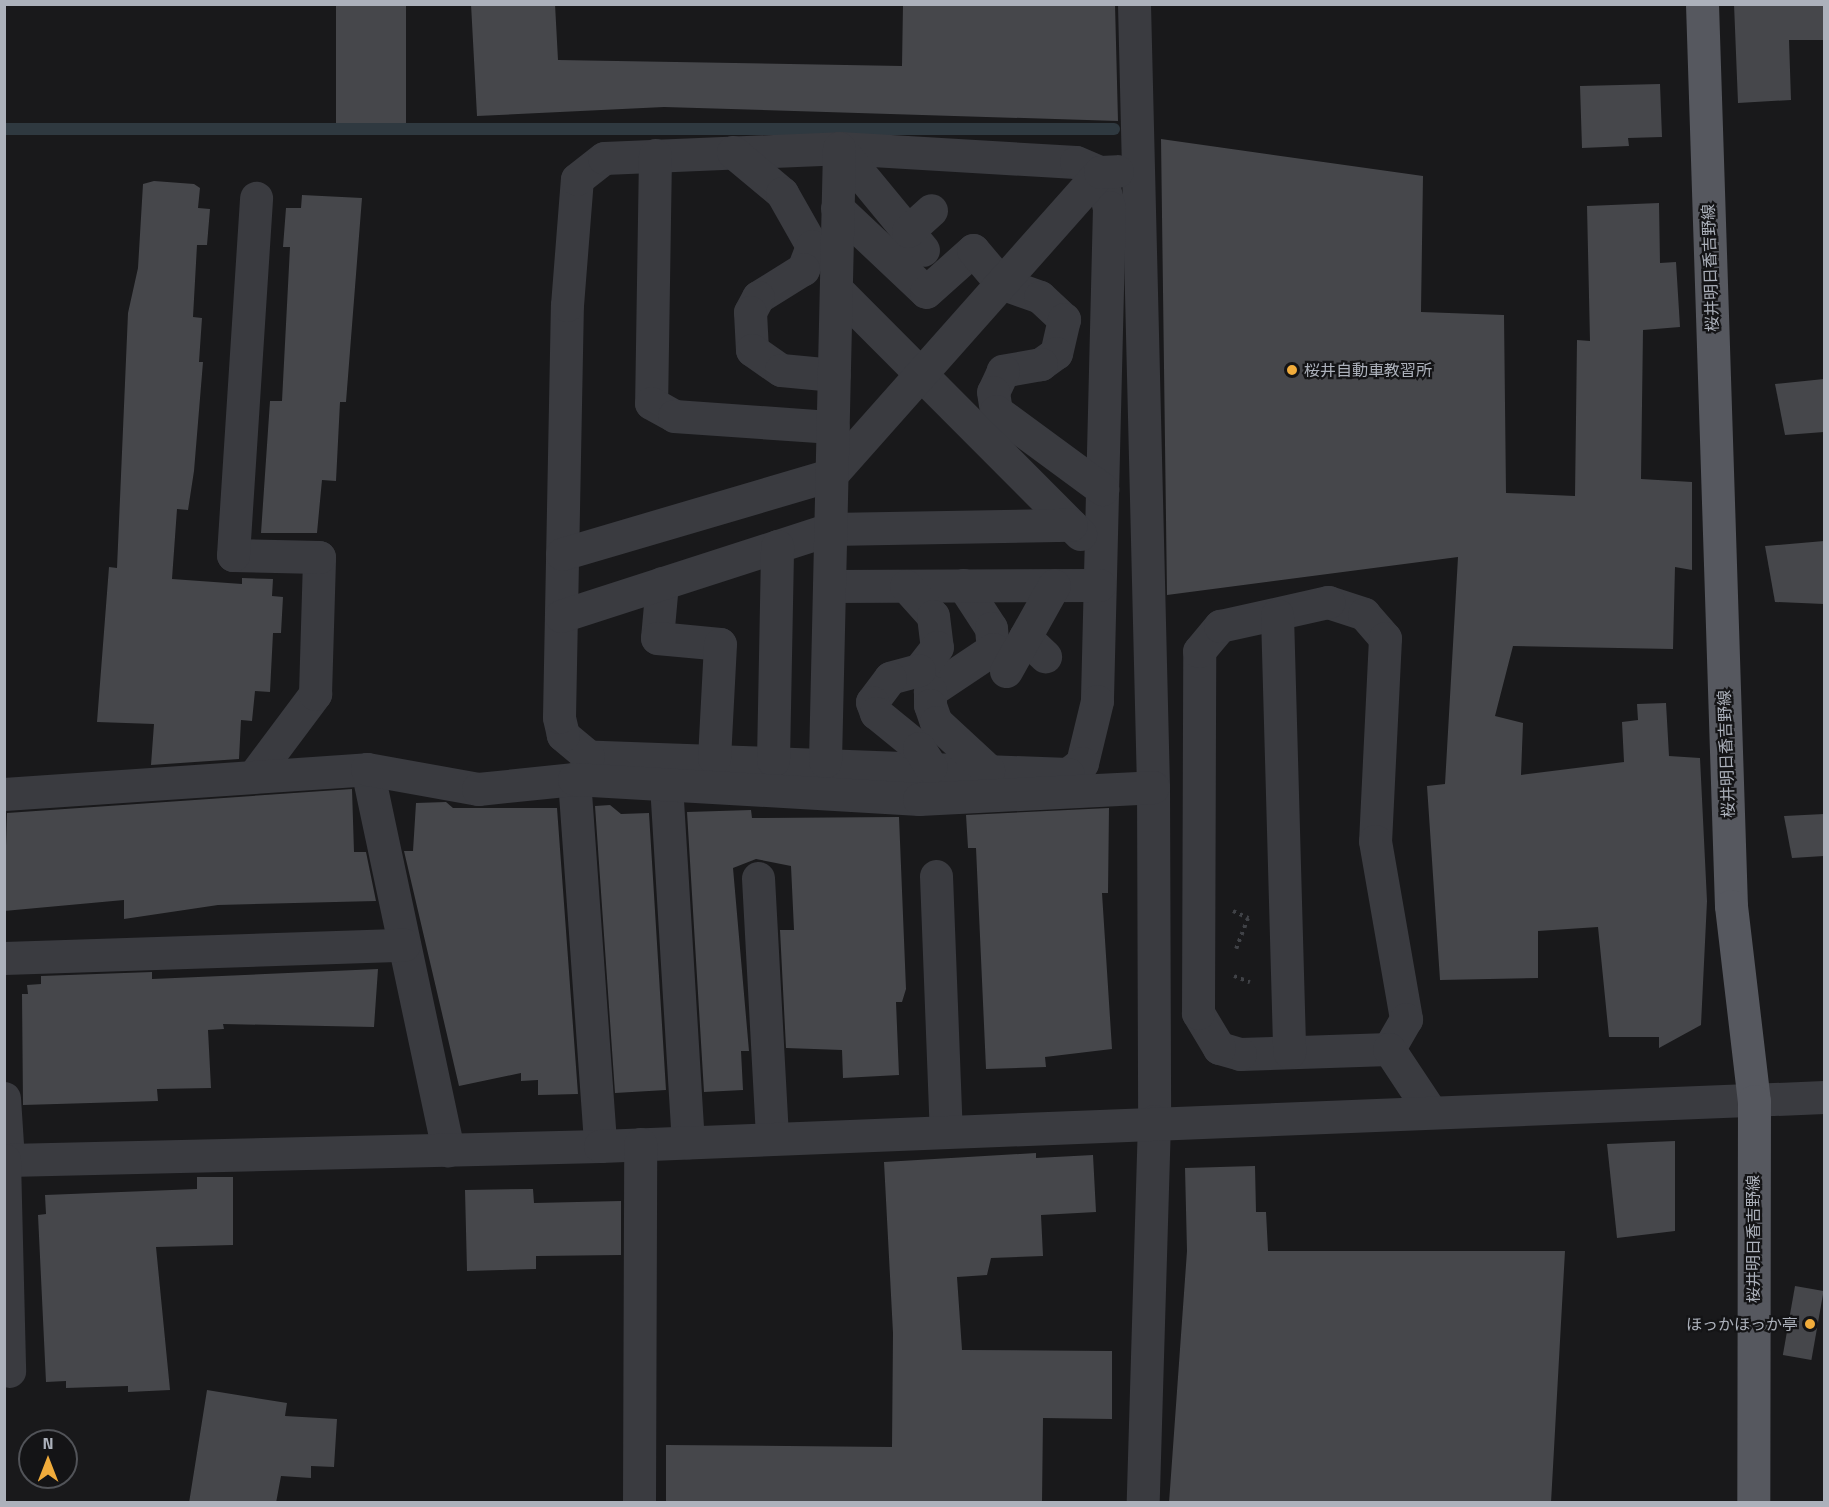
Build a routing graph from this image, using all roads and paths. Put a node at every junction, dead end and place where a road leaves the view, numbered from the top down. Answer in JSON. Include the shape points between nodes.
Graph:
{"nodes":[{"id":1,"x":1134,"y":4,"type":"edge"},
{"id":2,"x":1702,"y":4,"type":"edge"},
{"id":3,"x":839,"y":148,"type":"junction"},
{"id":4,"x":733,"y":152,"type":"junction"},
{"id":5,"x":655,"y":155,"type":"junction"},
{"id":6,"x":1138,"y":170,"type":"junction"},
{"id":7,"x":1100,"y":172,"type":"junction"},
{"id":8,"x":256,"y":198,"type":"dead end"},
{"id":9,"x":837,"y":208,"type":"junction"},
{"id":10,"x":921,"y":230,"type":"dead end"},
{"id":11,"x":1001,"y":283,"type":"junction"},
{"id":12,"x":836,"y":289,"type":"junction"},
{"id":13,"x":923,"y":371,"type":"junction"},
{"id":14,"x":834,"y":375,"type":"junction"},
{"id":15,"x":833,"y":427,"type":"junction"},
{"id":16,"x":831,"y":476,"type":"junction"},
{"id":17,"x":1102,"y":489,"type":"junction"},
{"id":18,"x":1071,"y":525,"type":"junction"},
{"id":19,"x":830,"y":529,"type":"junction"},
{"id":20,"x":777,"y":546,"type":"junction"},
{"id":21,"x":562,"y":554,"type":"junction"},
{"id":22,"x":1100,"y":570,"type":"junction"},
{"id":23,"x":662,"y":583,"type":"junction"},
{"id":24,"x":963,"y":585,"type":"junction"},
{"id":25,"x":1054,"y":585,"type":"junction"},
{"id":26,"x":829,"y":586,"type":"junction"},
{"id":27,"x":906,"y":586,"type":"junction"},
{"id":28,"x":1277,"y":615,"type":"junction"},
{"id":29,"x":561,"y":616,"type":"junction"},
{"id":30,"x":1149,"y":624,"type":"junction"},
{"id":31,"x":1196,"y":668,"type":"junction"},
{"id":32,"x":1006,"y":671,"type":"dead end"},
{"id":33,"x":714,"y":758,"type":"junction"},
{"id":34,"x":773,"y":760,"type":"junction"},
{"id":35,"x":825,"y":761,"type":"junction"},
{"id":36,"x":932,"y":767,"type":"junction"},
{"id":37,"x":367,"y":769,"type":"junction"},
{"id":38,"x":988,"y":770,"type":"junction"},
{"id":39,"x":253,"y":777,"type":"junction"},
{"id":40,"x":574,"y":779,"type":"junction"},
{"id":41,"x":666,"y":784,"type":"junction"},
{"id":42,"x":1153,"y":787,"type":"junction"},
{"id":43,"x":4,"y":794,"type":"edge"},
{"id":44,"x":936,"y":876,"type":"dead end"},
{"id":45,"x":758,"y":878,"type":"dead end"},
{"id":46,"x":1197,"y":895,"type":"junction"},
{"id":47,"x":404,"y":945,"type":"junction"},
{"id":48,"x":4,"y":958,"type":"edge"},
{"id":49,"x":1231,"y":962,"type":"dead end"},
{"id":50,"x":1227,"y":973,"type":"dead end"},
{"id":51,"x":1287,"y":997,"type":"junction"},
{"id":52,"x":1389,"y":1049,"type":"junction"},
{"id":53,"x":1289,"y":1052,"type":"junction"},
{"id":54,"x":1824,"y":1097,"type":"edge"},
{"id":55,"x":4,"y":1098,"type":"edge"},
{"id":56,"x":1754,"y":1101,"type":"junction"},
{"id":57,"x":1430,"y":1111,"type":"junction"},
{"id":58,"x":1154,"y":1121,"type":"junction"},
{"id":59,"x":946,"y":1131,"type":"junction"},
{"id":60,"x":772,"y":1138,"type":"junction"},
{"id":61,"x":688,"y":1142,"type":"junction"},
{"id":62,"x":640,"y":1144,"type":"junction"},
{"id":63,"x":600,"y":1146,"type":"junction"},
{"id":64,"x":448,"y":1150,"type":"junction"},
{"id":65,"x":6,"y":1160,"type":"edge"},
{"id":66,"x":9,"y":1371,"type":"dead end"},
{"id":67,"x":639,"y":1503,"type":"edge"},
{"id":68,"x":1143,"y":1503,"type":"edge"},
{"id":69,"x":1753,"y":1503,"type":"edge"}],
"edges":[{"from":1,"to":6,"type":"street"},
{"from":2,"to":56,"type":"main road","name":"桜井明日香吉野線","via":[[1731,906]]},
{"from":3,"to":4,"type":"street"},
{"from":3,"to":7,"type":"street","via":[[1076,162]]},
{"from":3,"to":9,"type":"street"},
{"from":3,"to":10,"type":"street"},
{"from":4,"to":5,"type":"street"},
{"from":4,"to":14,"type":"street","via":[[782,193],[812,246],[803,269],[758,297],[750,312],[752,350],[781,370]]},
{"from":5,"to":15,"type":"street","via":[[651,403],[674,416]]},
{"from":5,"to":21,"type":"street","via":[[604,158],[589,165],[572,191]]},
{"from":6,"to":7,"type":"street"},
{"from":6,"to":30,"type":"street"},
{"from":7,"to":11,"type":"street"},
{"from":7,"to":17,"type":"street","via":[[1109,207]]},
{"from":8,"to":39,"type":"street","via":[[233,555],[319,557],[315,694]]},
{"from":9,"to":11,"type":"street","via":[[926,292],[974,250]]},
{"from":9,"to":12,"type":"street"},
{"from":11,"to":13,"type":"street"},
{"from":11,"to":17,"type":"street","via":[[1040,297],[1064,320],[1056,353],[1041,364],[1003,371],[993,392],[996,411]]},
{"from":12,"to":13,"type":"street"},
{"from":12,"to":14,"type":"street"},
{"from":13,"to":16,"type":"street"},
{"from":13,"to":18,"type":"street"},
{"from":14,"to":15,"type":"street"},
{"from":15,"to":16,"type":"street"},
{"from":16,"to":19,"type":"street"},
{"from":16,"to":21,"type":"street"},
{"from":17,"to":22,"type":"street"},
{"from":18,"to":19,"type":"street"},
{"from":18,"to":22,"type":"street"},
{"from":19,"to":20,"type":"street"},
{"from":19,"to":26,"type":"street"},
{"from":20,"to":23,"type":"street"},
{"from":20,"to":34,"type":"street"},
{"from":21,"to":29,"type":"street"},
{"from":22,"to":25,"type":"street"},
{"from":22,"to":38,"type":"street","via":[[1097,701],[1082,763],[1068,774]]},
{"from":23,"to":29,"type":"street"},
{"from":23,"to":33,"type":"street","via":[[657,638],[720,644]]},
{"from":24,"to":25,"type":"street"},
{"from":24,"to":27,"type":"street"},
{"from":24,"to":38,"type":"street","via":[[991,628],[993,649],[930,691],[930,705],[936,722]]},
{"from":25,"to":32,"type":"street","via":[[1035,646]]},
{"from":26,"to":27,"type":"street"},
{"from":26,"to":35,"type":"street"},
{"from":27,"to":36,"type":"street","via":[[933,616],[937,647],[919,670],[891,678],[872,702],[876,713],[919,748]]},
{"from":28,"to":31,"type":"street","via":[[1220,626],[1202,642]]},
{"from":28,"to":51,"type":"street"},
{"from":28,"to":52,"type":"street","via":[[1328,602],[1364,614],[1384,638],[1375,841],[1406,995],[1403,1032]]},
{"from":29,"to":33,"type":"street","via":[[559,717],[574,749],[588,756]]},
{"from":30,"to":31,"type":"street"},
{"from":30,"to":42,"type":"street"},
{"from":31,"to":46,"type":"street"},
{"from":33,"to":34,"type":"street"},
{"from":34,"to":35,"type":"street"},
{"from":35,"to":36,"type":"street"},
{"from":36,"to":38,"type":"street"},
{"from":37,"to":39,"type":"street"},
{"from":37,"to":40,"type":"street","via":[[478,789]]},
{"from":37,"to":47,"type":"street"},
{"from":39,"to":43,"type":"street"},
{"from":40,"to":41,"type":"street"},
{"from":40,"to":63,"type":"street"},
{"from":41,"to":42,"type":"street","via":[[919,799]]},
{"from":41,"to":61,"type":"street"},
{"from":42,"to":58,"type":"street"},
{"from":44,"to":59,"type":"street"},
{"from":45,"to":60,"type":"street"},
{"from":46,"to":49,"type":"path","via":[[1248,918]]},
{"from":46,"to":53,"type":"street","via":[[1198,1013],[1204,1032],[1219,1048],[1240,1054]]},
{"from":47,"to":48,"type":"street"},
{"from":47,"to":64,"type":"street"},
{"from":50,"to":51,"type":"path"},
{"from":51,"to":53,"type":"street"},
{"from":52,"to":53,"type":"street"},
{"from":52,"to":57,"type":"street"},
{"from":54,"to":56,"type":"street"},
{"from":55,"to":65,"type":"street"},
{"from":56,"to":57,"type":"street"},
{"from":56,"to":69,"type":"main road","name":"桜井明日香吉野線"},
{"from":57,"to":58,"type":"street"},
{"from":58,"to":59,"type":"street"},
{"from":58,"to":68,"type":"street"},
{"from":59,"to":60,"type":"street"},
{"from":60,"to":61,"type":"street"},
{"from":61,"to":62,"type":"street"},
{"from":62,"to":63,"type":"street"},
{"from":62,"to":67,"type":"street"},
{"from":63,"to":64,"type":"street"},
{"from":64,"to":65,"type":"street"},
{"from":65,"to":66,"type":"street"}]}
